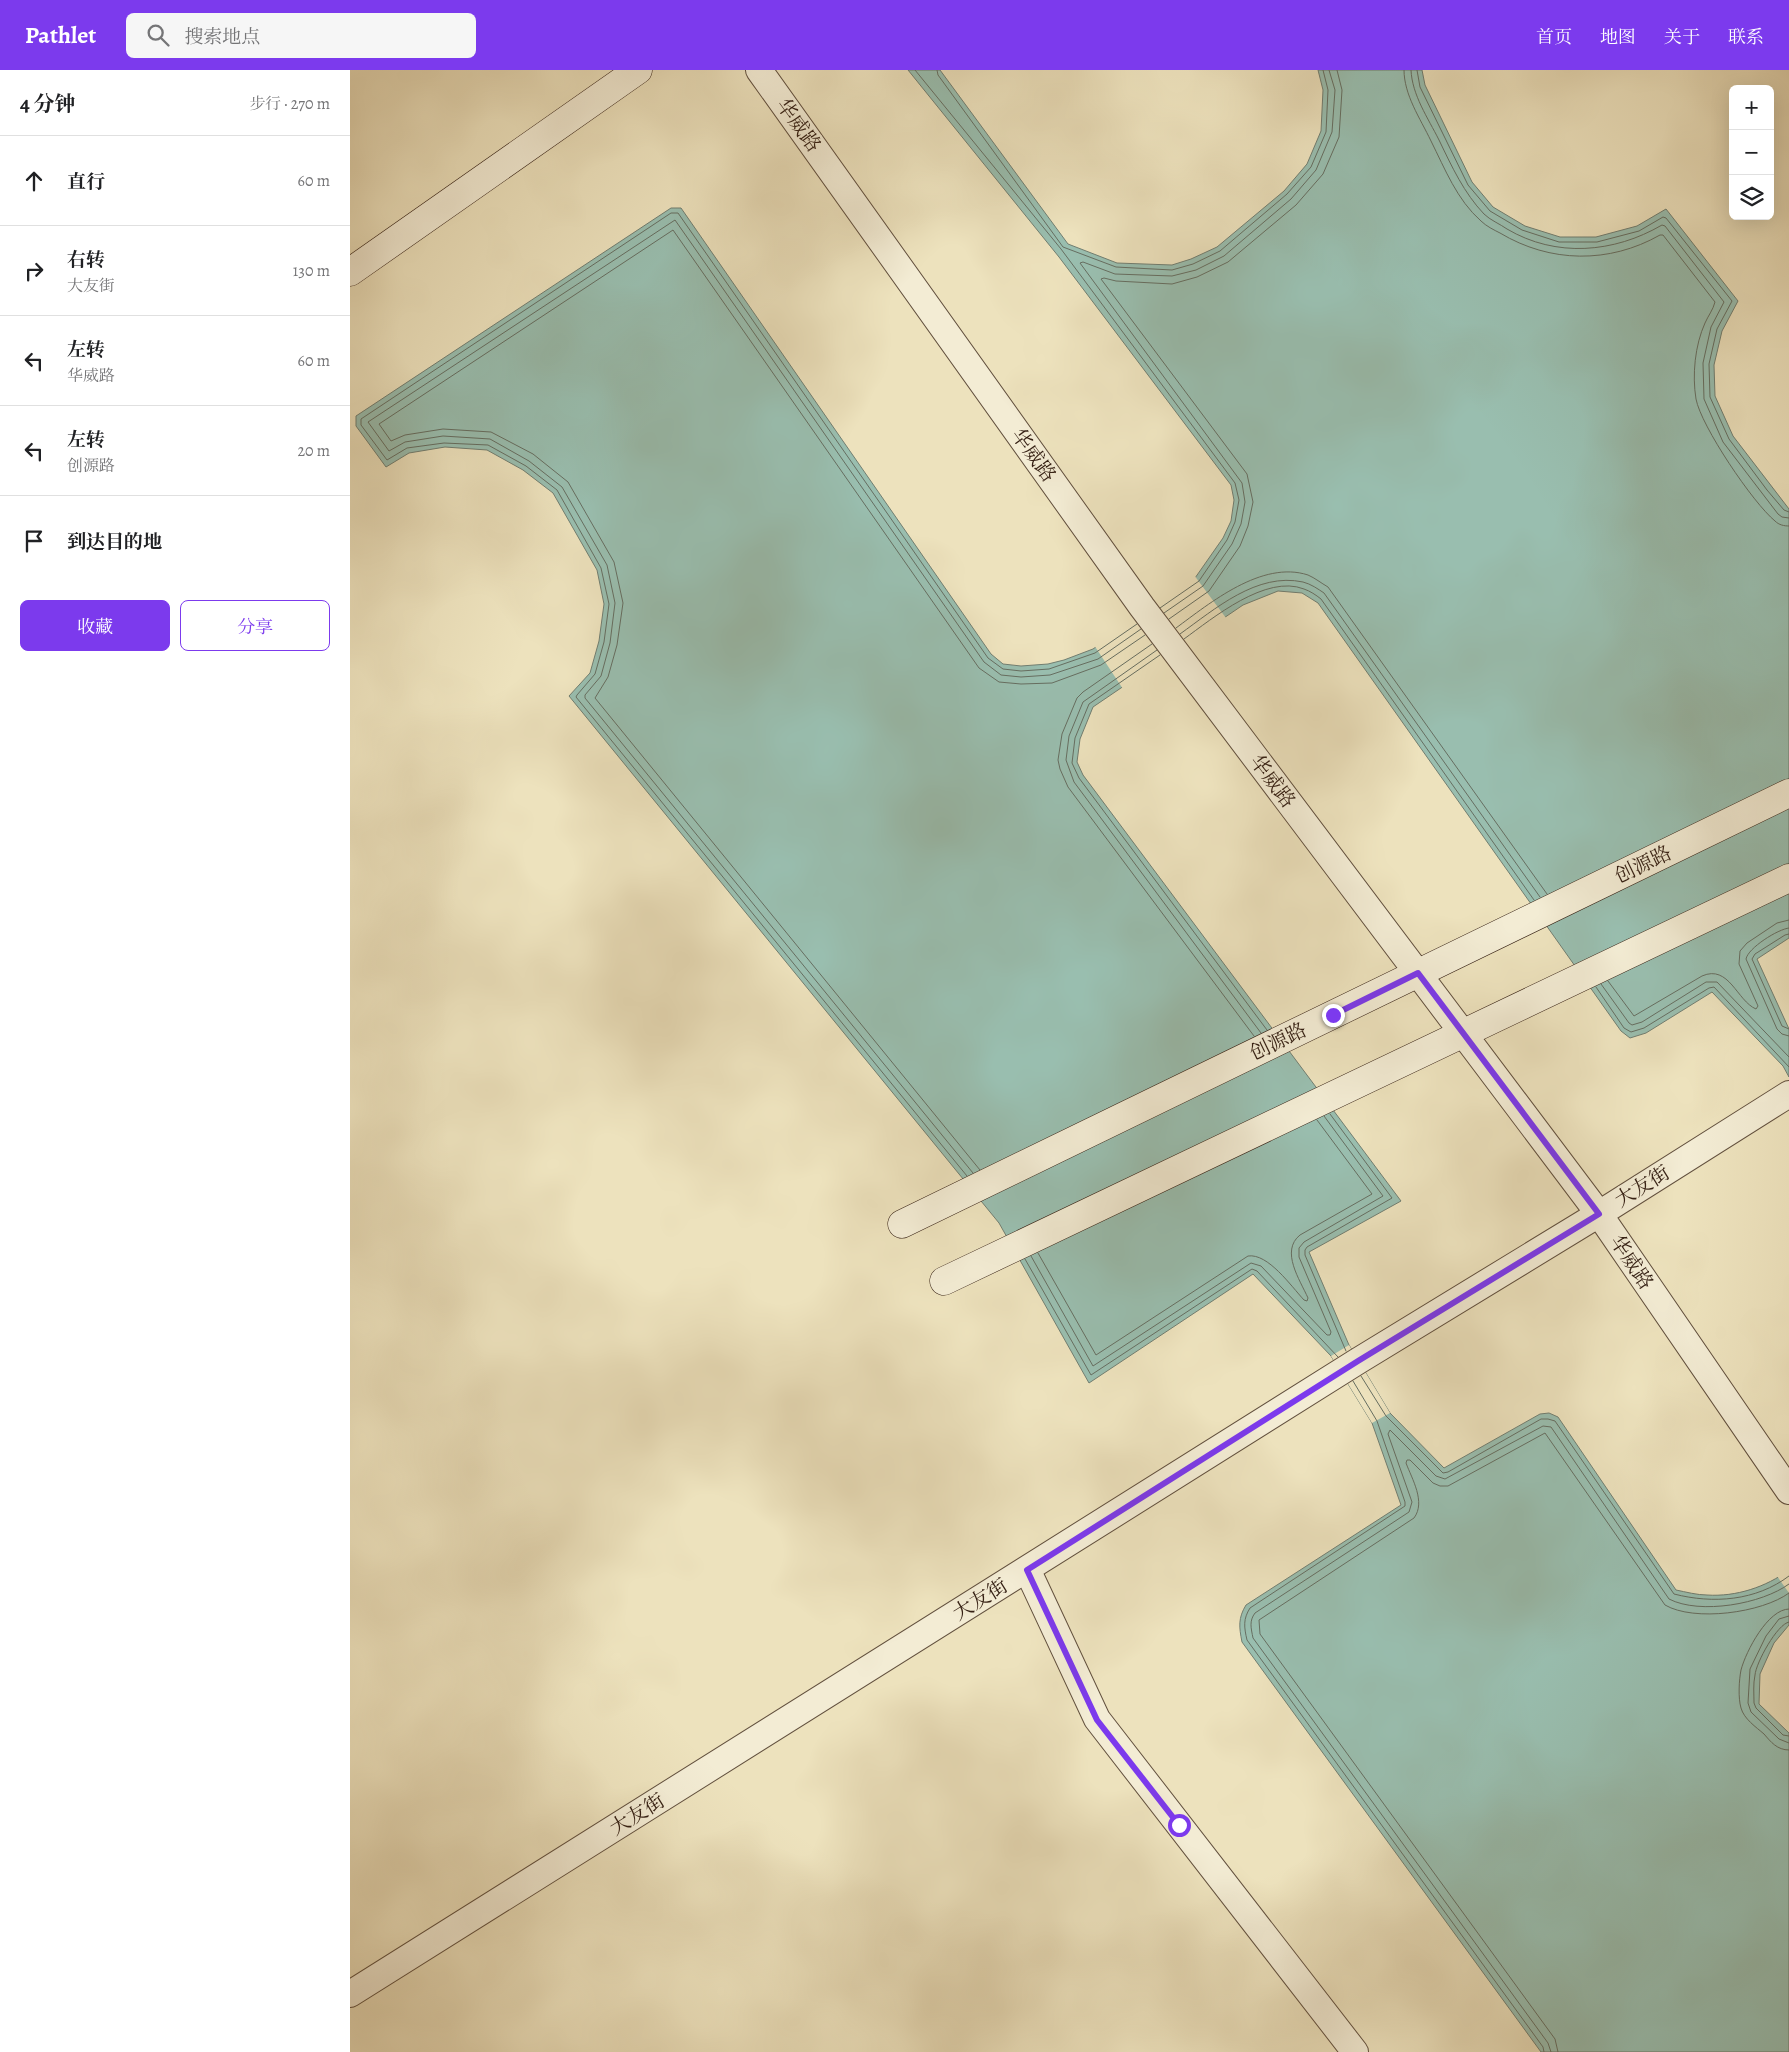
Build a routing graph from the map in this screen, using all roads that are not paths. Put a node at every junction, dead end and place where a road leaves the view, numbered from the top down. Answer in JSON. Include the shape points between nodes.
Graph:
{"nodes":[{"id":1,"x":638,"y":70,"type":"edge"},
{"id":2,"x":759,"y":70,"type":"edge"},
{"id":3,"x":350,"y":272,"type":"edge"},
{"id":4,"x":1789,"y":793,"type":"edge"},
{"id":5,"x":1789,"y":878,"type":"edge"},
{"id":6,"x":1418,"y":973,"type":"junction"},
{"id":7,"x":1463,"y":1033,"type":"junction"},
{"id":8,"x":1789,"y":1094,"type":"edge"},
{"id":9,"x":1599,"y":1214,"type":"junction"},
{"id":10,"x":902,"y":1224,"type":"dead end"},
{"id":11,"x":944,"y":1280,"type":"dead end"},
{"id":12,"x":1789,"y":1491,"type":"edge"},
{"id":13,"x":1027,"y":1570,"type":"junction"},
{"id":14,"x":350,"y":1994,"type":"edge"},
{"id":15,"x":1355,"y":2052,"type":"edge"}],
"edges":[{"from":1,"to":3,"type":"main road"},
{"from":2,"to":6,"type":"street","name":"华威路","via":[[1142,607]]},
{"from":4,"to":6,"type":"main road","name":"创源路"},
{"from":5,"to":7,"type":"main road"},
{"from":6,"to":7,"type":"street","name":"华威路"},
{"from":6,"to":10,"type":"main road","name":"创源路"},
{"from":7,"to":9,"type":"street","name":"华威路"},
{"from":7,"to":11,"type":"main road"},
{"from":8,"to":9,"type":"street","name":"大友街"},
{"from":9,"to":12,"type":"street","name":"华威路"},
{"from":9,"to":13,"type":"street","name":"大友街","via":[[1358,1361]]},
{"from":13,"to":14,"type":"street","name":"大友街"},
{"from":13,"to":15,"type":"street","via":[[1097,1720]]}]}
